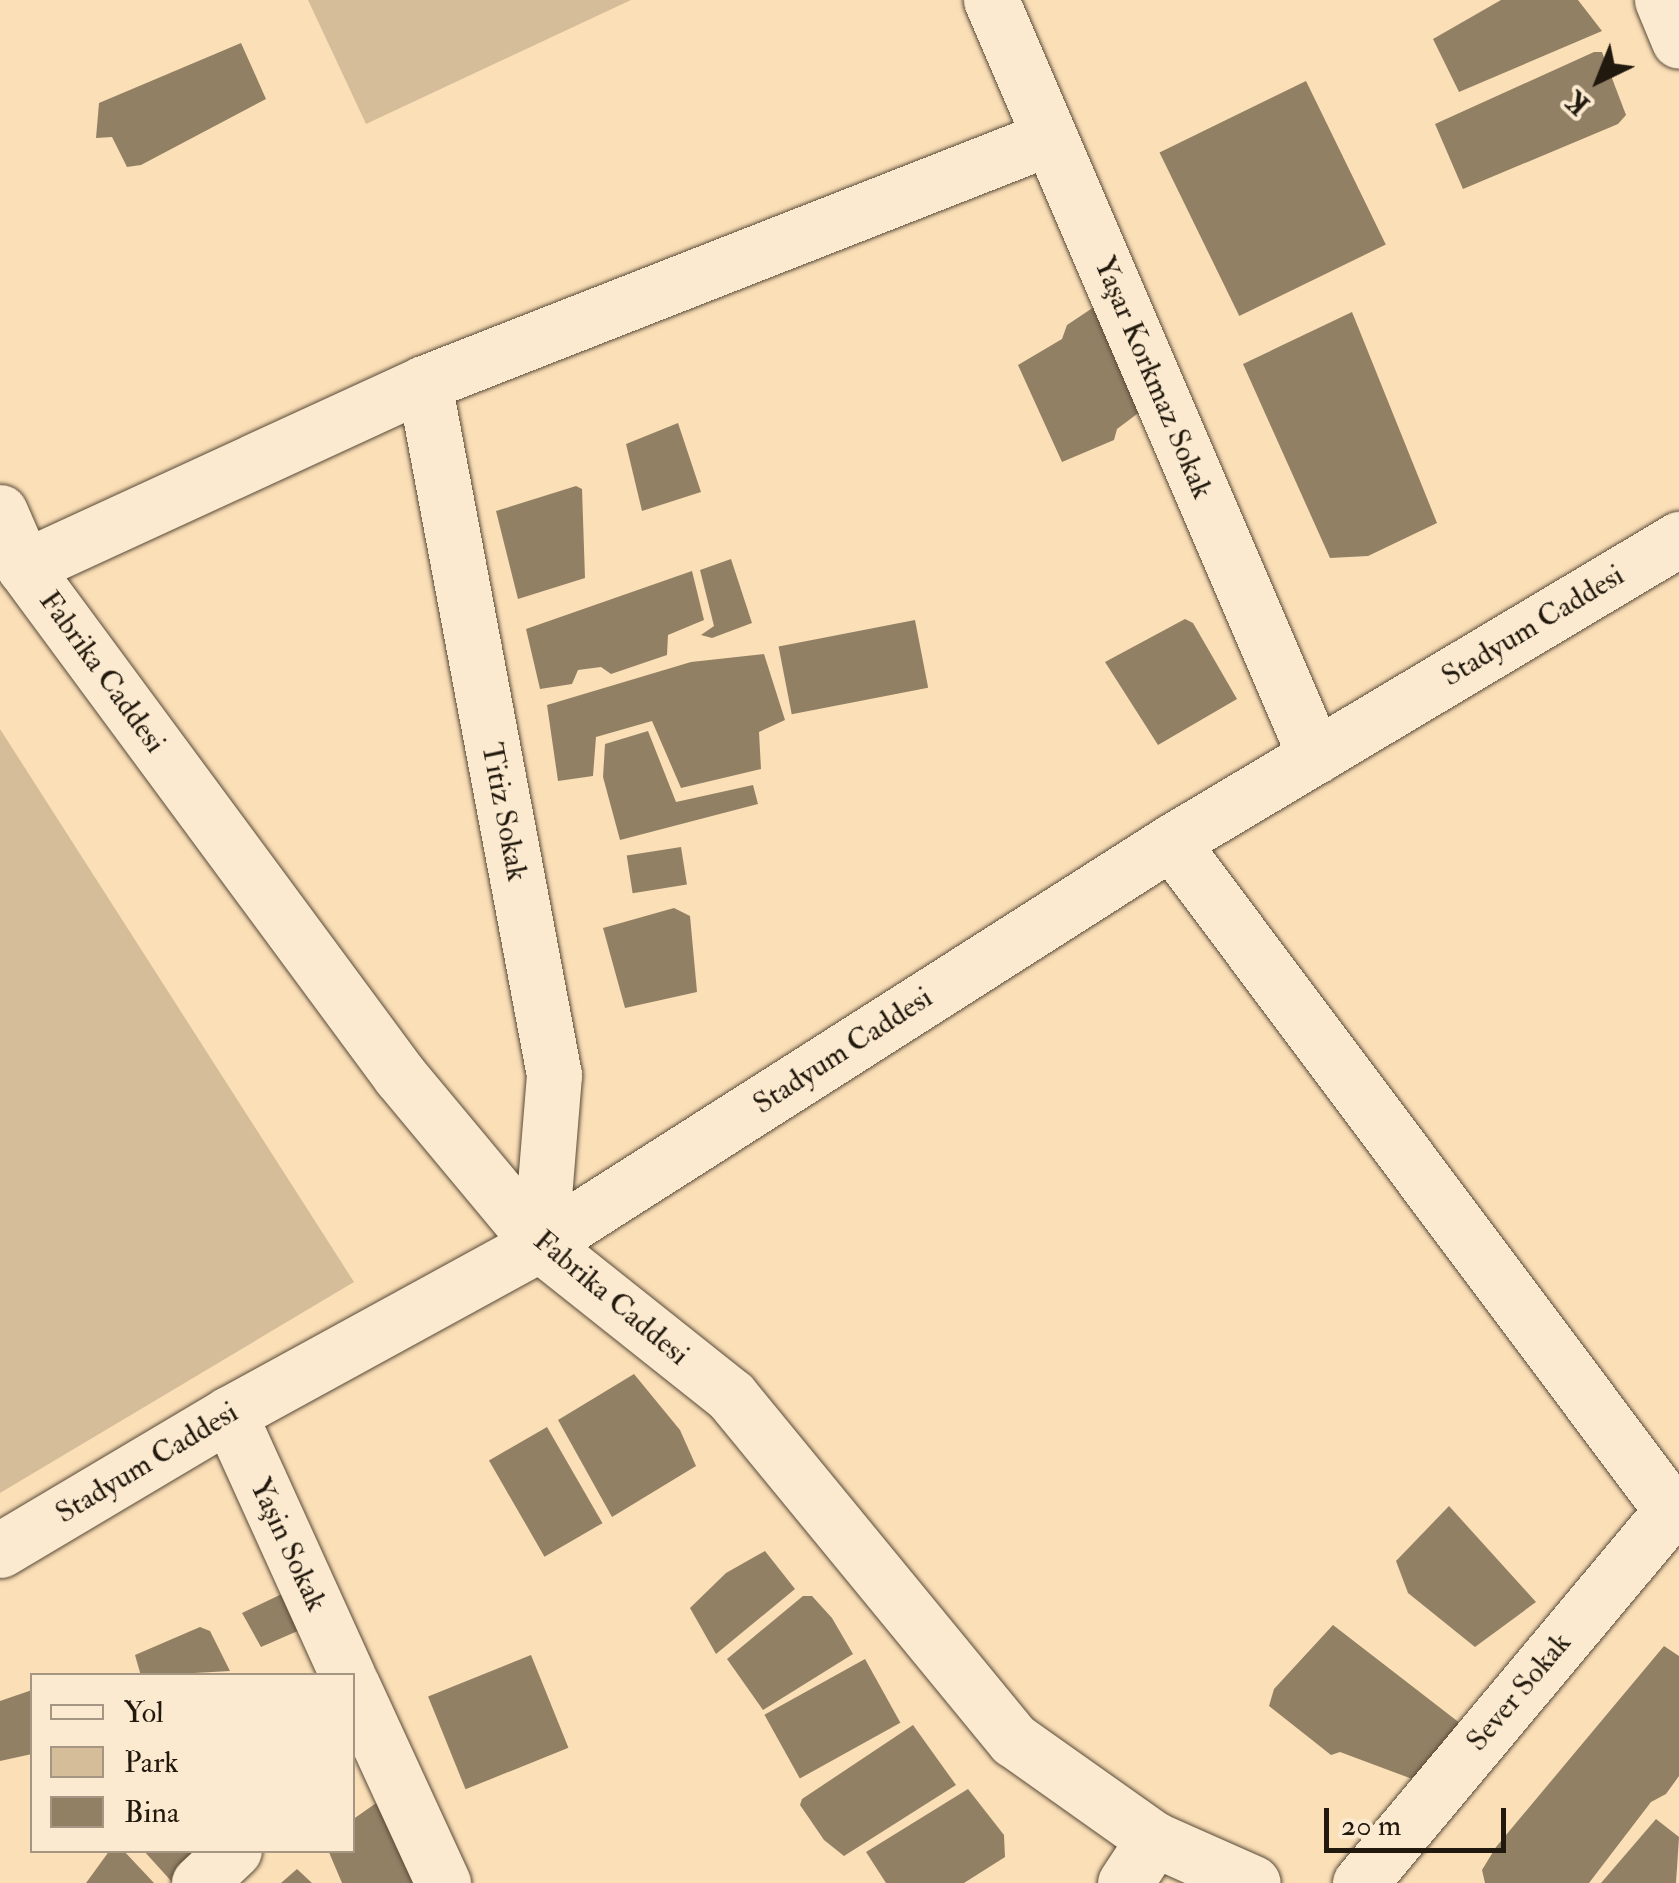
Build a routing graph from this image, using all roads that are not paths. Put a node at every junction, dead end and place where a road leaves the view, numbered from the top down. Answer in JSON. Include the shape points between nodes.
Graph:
{"nodes":[{"id":1,"x":991,"y":0,"type":"edge"},
{"id":2,"x":1662,"y":0,"type":"edge"},
{"id":3,"x":1679,"y":41,"type":"edge"},
{"id":4,"x":1049,"y":138,"type":"junction"},
{"id":5,"x":424,"y":383,"type":"junction"},
{"id":6,"x":0,"y":512,"type":"edge"},
{"id":7,"x":1679,"y":539,"type":"edge"},
{"id":8,"x":24,"y":566,"type":"junction"},
{"id":9,"x":1315,"y":756,"type":"junction"},
{"id":10,"x":1170,"y":842,"type":"junction"},
{"id":11,"x":540,"y":1244,"type":"junction"},
{"id":12,"x":229,"y":1414,"type":"junction"},
{"id":13,"x":1675,"y":1506,"type":"edge"},
{"id":14,"x":0,"y":1550,"type":"edge"},
{"id":15,"x":342,"y":1673,"type":"edge"},
{"id":16,"x":356,"y":1705,"type":"edge"},
{"id":17,"x":231,"y":1853,"type":"edge"},
{"id":18,"x":1140,"y":1861,"type":"edge"},
{"id":19,"x":199,"y":1883,"type":"edge"},
{"id":20,"x":443,"y":1883,"type":"edge"},
{"id":21,"x":1253,"y":1883,"type":"edge"},
{"id":22,"x":1360,"y":1883,"type":"edge"}],
"edges":[{"from":1,"to":4,"type":"street","name":"Yaşar Korkmaz Sokak"},
{"from":2,"to":3,"type":"street"},
{"from":4,"to":5,"type":"street"},
{"from":4,"to":9,"type":"street","name":"Yaşar Korkmaz Sokak"},
{"from":5,"to":8,"type":"street"},
{"from":5,"to":11,"type":"street","name":"Titiz Sokak","via":[[554,1075]]},
{"from":6,"to":8,"type":"street","name":"Fabrika Caddesi"},
{"from":7,"to":9,"type":"street","name":"Stadyum Caddesi"},
{"from":8,"to":11,"type":"street","name":"Fabrika Caddesi","via":[[400,1076]]},
{"from":9,"to":10,"type":"street","name":"Stadyum Caddesi"},
{"from":10,"to":11,"type":"street","name":"Stadyum Caddesi"},
{"from":10,"to":13,"type":"street"},
{"from":11,"to":12,"type":"street","name":"Stadyum Caddesi"},
{"from":11,"to":18,"type":"street","name":"Fabrika Caddesi","via":[[731,1396],[1014,1740]]},
{"from":12,"to":14,"type":"street","name":"Stadyum Caddesi"},
{"from":12,"to":15,"type":"street","name":"Yaşin Sokak"},
{"from":13,"to":22,"type":"street","name":"Sever Sokak"},
{"from":16,"to":20,"type":"street","name":"Yaşin Sokak"},
{"from":17,"to":19,"type":"street"},
{"from":18,"to":21,"type":"street","name":"Fabrika Caddesi"}]}
